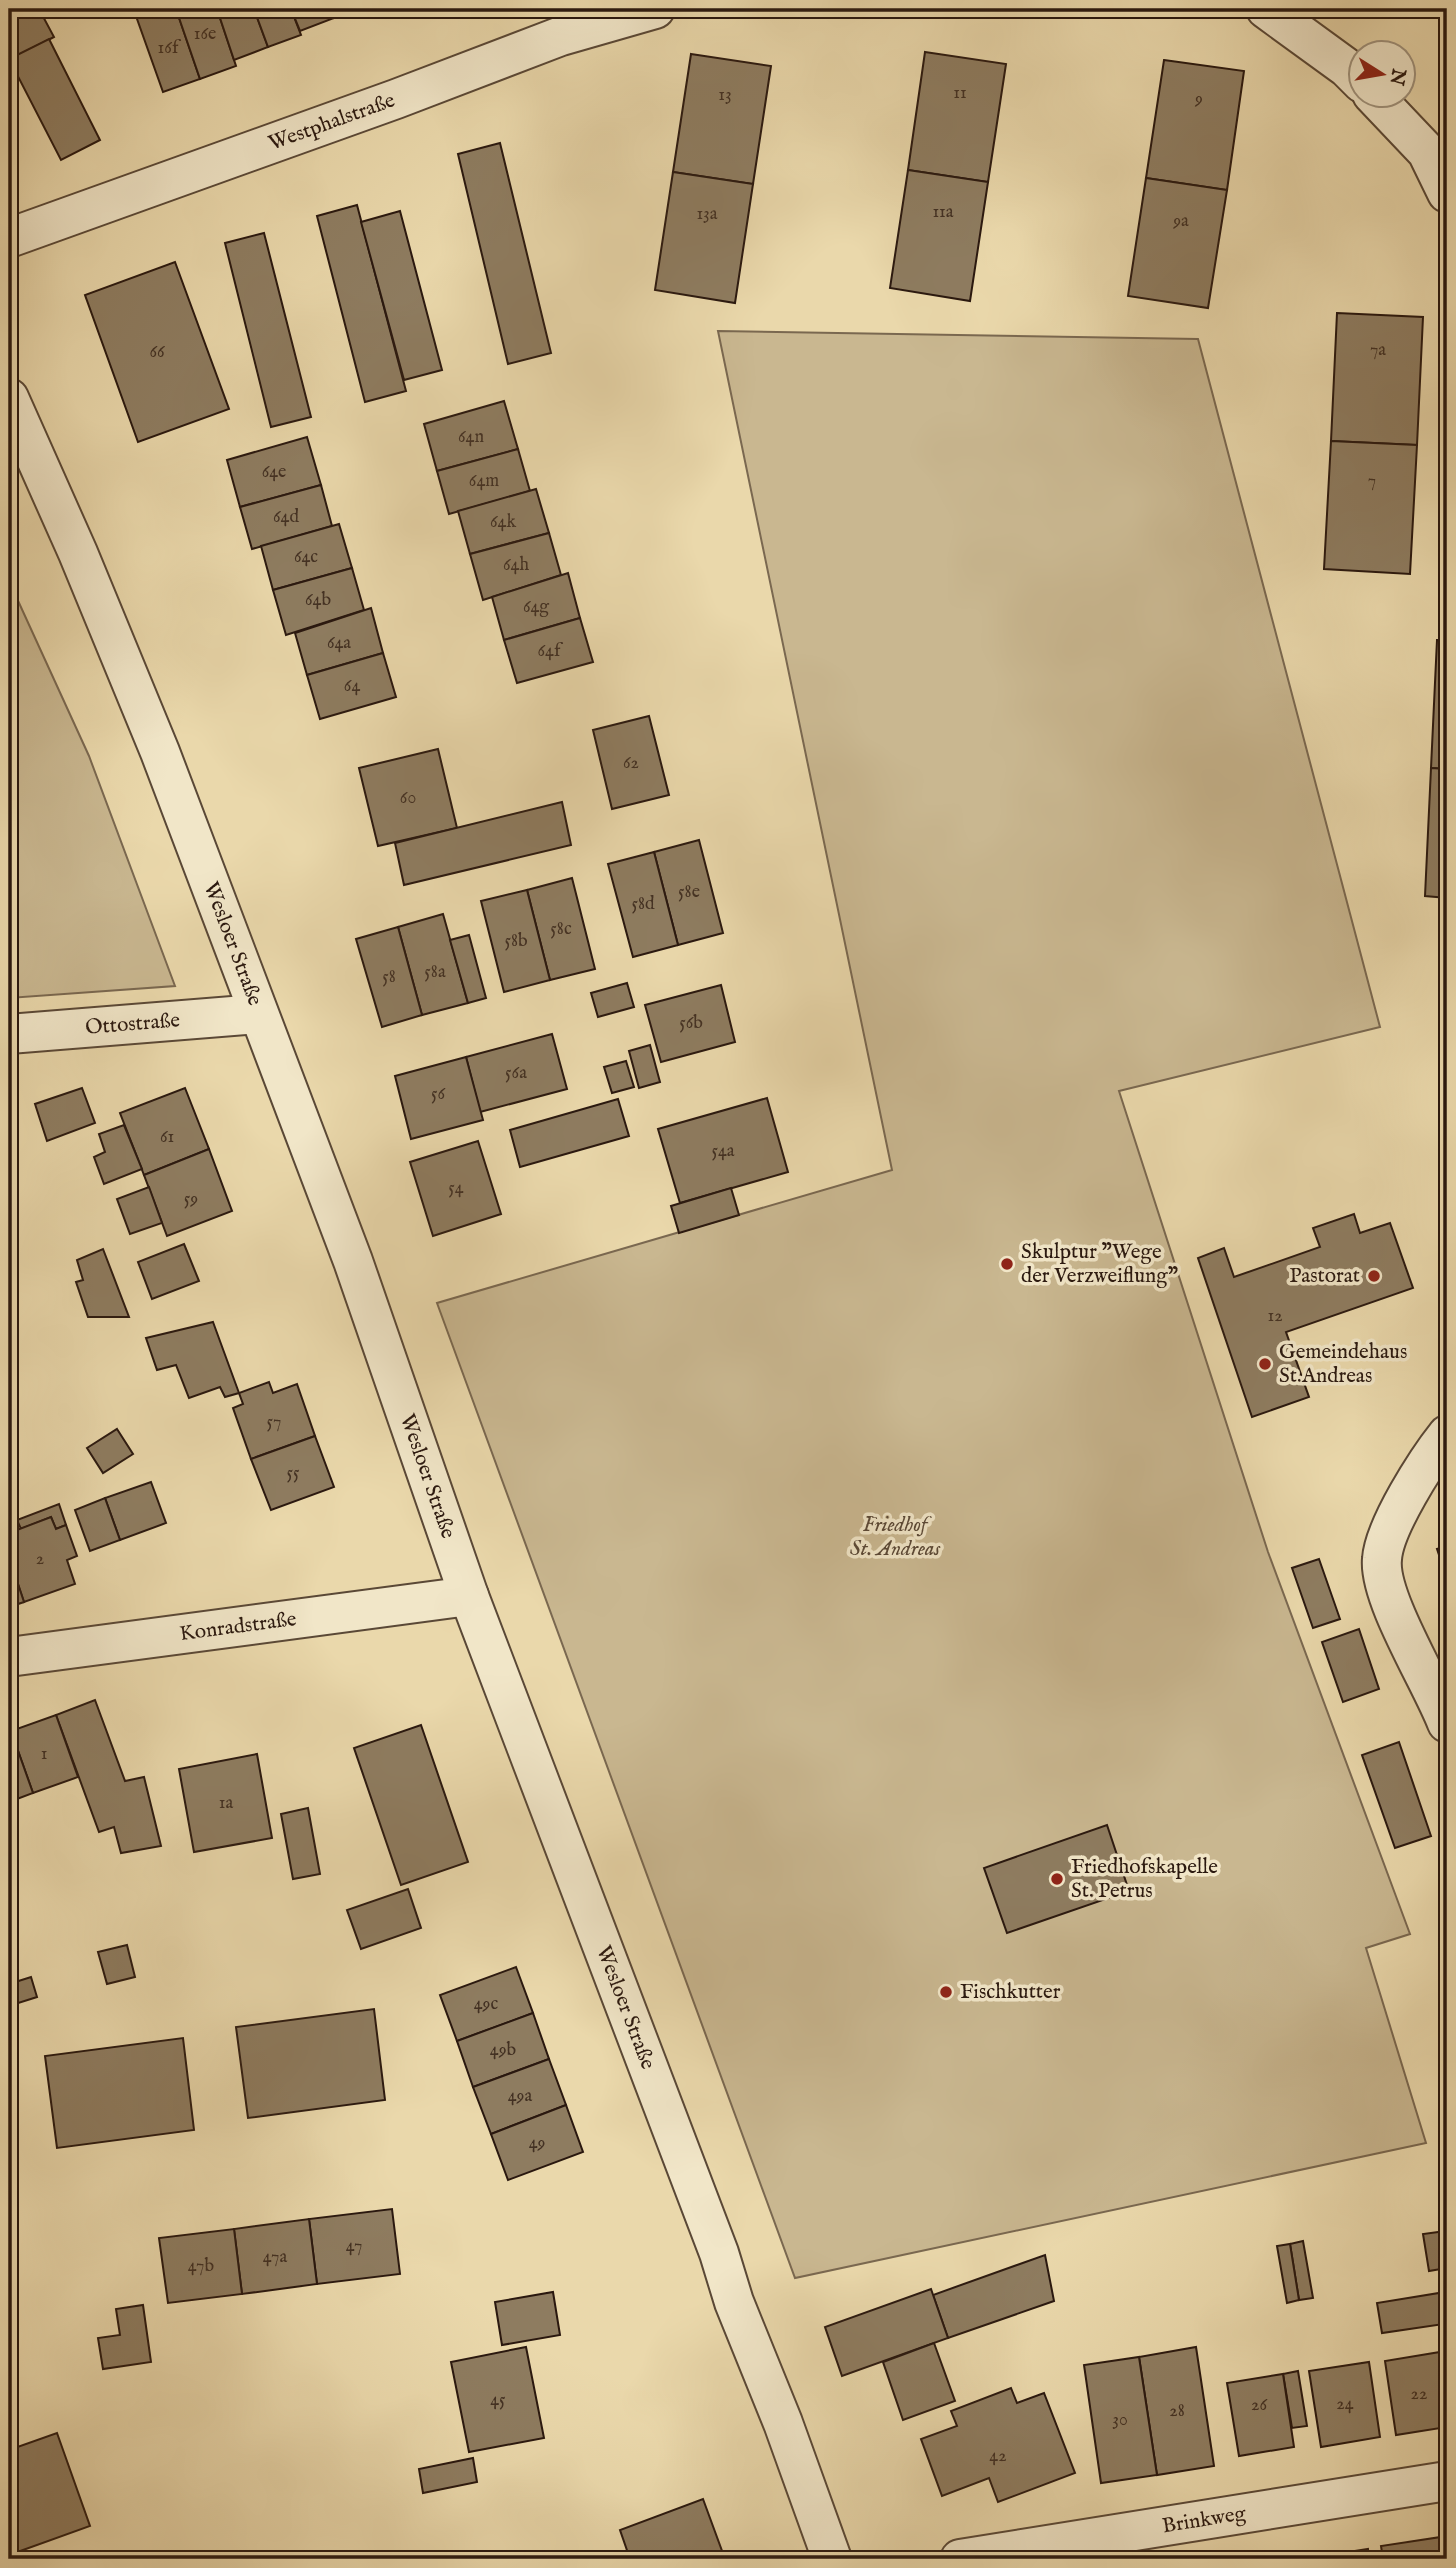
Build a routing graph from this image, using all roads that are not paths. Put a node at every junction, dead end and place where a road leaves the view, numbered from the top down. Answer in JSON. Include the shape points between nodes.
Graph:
{"nodes":[{"id":1,"x":655,"y":9,"type":"edge"},
{"id":2,"x":1266,"y":9,"type":"edge"},
{"id":3,"x":1348,"y":69,"type":"edge"},
{"id":4,"x":1388,"y":108,"type":"edge"},
{"id":5,"x":1437,"y":150,"type":"edge"},
{"id":6,"x":1447,"y":193,"type":"edge"},
{"id":7,"x":9,"y":238,"type":"edge"},
{"id":8,"x":9,"y":398,"type":"edge"},
{"id":9,"x":258,"y":1014,"type":"junction"},
{"id":10,"x":9,"y":1034,"type":"edge"},
{"id":11,"x":1447,"y":1435,"type":"edge"},
{"id":12,"x":469,"y":1596,"type":"junction"},
{"id":13,"x":9,"y":1657,"type":"edge"},
{"id":14,"x":1447,"y":1723,"type":"edge"},
{"id":15,"x":1447,"y":2481,"type":"edge"},
{"id":16,"x":832,"y":2559,"type":"edge"},
{"id":17,"x":960,"y":2559,"type":"edge"}],
"edges":[{"from":1,"to":7,"type":"street","name":"Westphalstraße","via":[[561,36]]},
{"from":2,"to":3,"type":"street"},
{"from":4,"to":5,"type":"street"},
{"from":5,"to":6,"type":"street"},
{"from":8,"to":9,"type":"street","name":"Wesloer Straße","via":[[160,752]]},
{"from":9,"to":10,"type":"street","name":"Ottostraße"},
{"from":9,"to":12,"type":"street","name":"Wesloer Straße","via":[[353,1261]]},
{"from":11,"to":14,"type":"street","via":[[1392,1526],[1381,1559],[1387,1593]]},
{"from":12,"to":13,"type":"street","name":"Konradstraße"},
{"from":12,"to":16,"type":"street","name":"Wesloer Straße"},
{"from":15,"to":17,"type":"street","name":"Brinkweg"}]}
